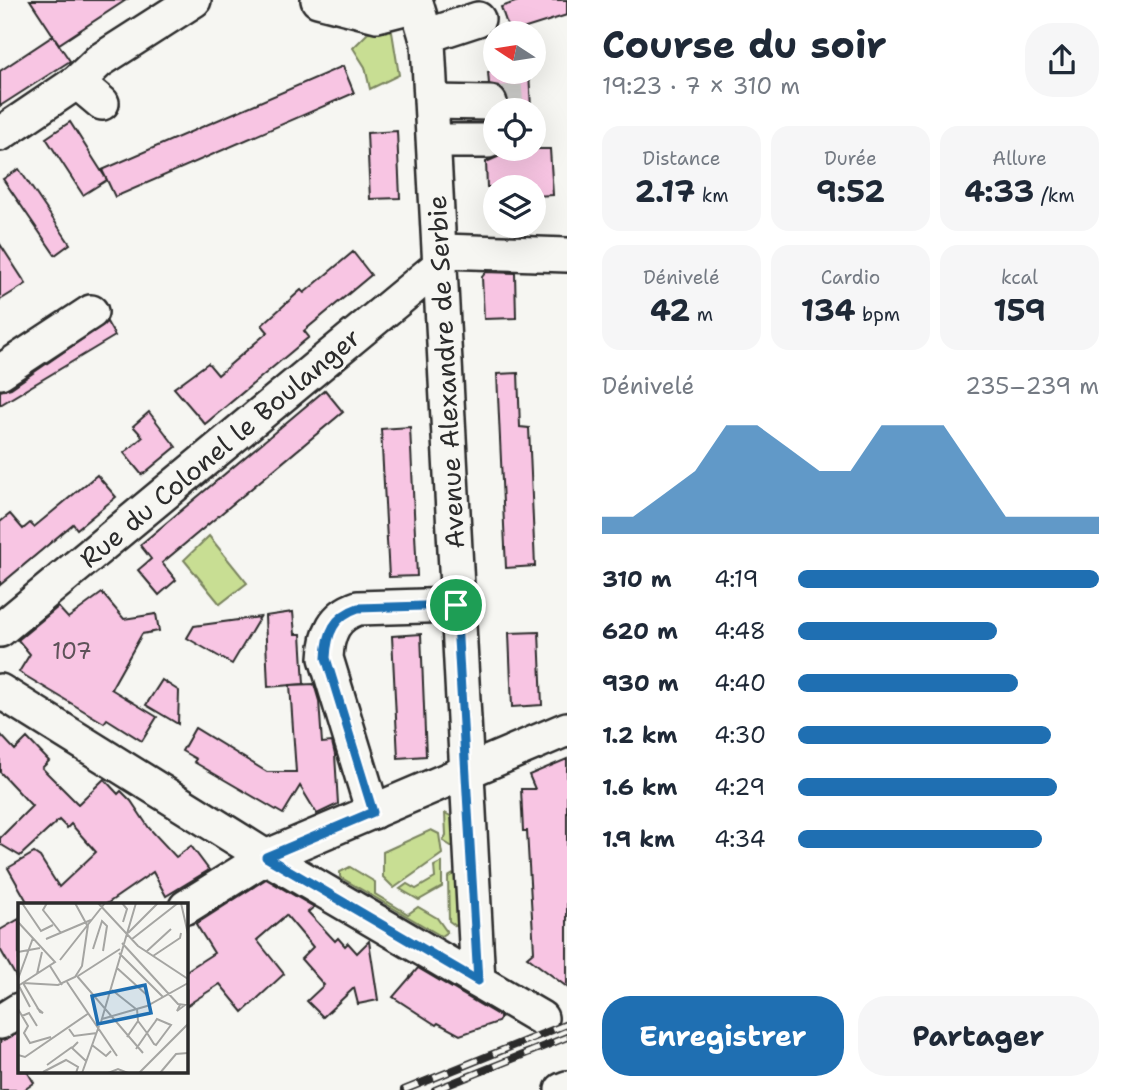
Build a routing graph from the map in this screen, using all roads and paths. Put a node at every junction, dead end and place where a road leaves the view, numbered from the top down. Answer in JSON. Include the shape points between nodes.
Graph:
{"nodes":[{"id":1,"x":194,"y":0,"type":"edge"},
{"id":2,"x":318,"y":0,"type":"edge"},
{"id":3,"x":415,"y":2,"type":"edge"},
{"id":4,"x":478,"y":19,"type":"dead end"},
{"id":5,"x":426,"y":36,"type":"junction"},
{"id":6,"x":77,"y":82,"type":"junction"},
{"id":7,"x":432,"y":102,"type":"junction"},
{"id":8,"x":102,"y":103,"type":"dead end"},
{"id":9,"x":483,"y":103,"type":"tunnel mouth"},
{"id":10,"x":0,"y":134,"type":"edge"},
{"id":11,"x":434,"y":141,"type":"junction"},
{"id":12,"x":483,"y":141,"type":"edge"},
{"id":13,"x":567,"y":255,"type":"edge"},
{"id":14,"x":441,"y":258,"type":"junction"},
{"id":15,"x":91,"y":312,"type":"dead end"},
{"id":16,"x":0,"y":372,"type":"edge"},
{"id":17,"x":456,"y":605,"type":"junction"},
{"id":18,"x":0,"y":630,"type":"edge"},
{"id":19,"x":0,"y":691,"type":"edge"},
{"id":20,"x":567,"y":729,"type":"edge"},
{"id":21,"x":465,"y":773,"type":"junction"},
{"id":22,"x":373,"y":812,"type":"junction"},
{"id":23,"x":266,"y":857,"type":"junction"},
{"id":24,"x":187,"y":906,"type":"edge"},
{"id":25,"x":478,"y":981,"type":"junction"},
{"id":26,"x":18,"y":1011,"type":"edge"},
{"id":27,"x":541,"y":1018,"type":"dead end"},
{"id":28,"x":0,"y":1022,"type":"edge"},
{"id":29,"x":567,"y":1088,"type":"edge"},
{"id":30,"x":562,"y":1090,"type":"edge"}],
"edges":[{"from":1,"to":6,"type":"street","via":[[99,61]]},
{"from":2,"to":3,"type":"street","via":[[377,15]]},
{"from":3,"to":5,"type":"street","name":"Avenue Alexandre de Serbie"},
{"from":4,"to":5,"type":"street"},
{"from":5,"to":7,"type":"street","name":"Avenue Alexandre de Serbie"},
{"from":6,"to":8,"type":"street"},
{"from":6,"to":10,"type":"street"},
{"from":7,"to":9,"type":"street"},
{"from":7,"to":11,"type":"street","name":"Avenue Alexandre de Serbie"},
{"from":11,"to":12,"type":"street"},
{"from":11,"to":14,"type":"street","name":"Avenue Alexandre de Serbie"},
{"from":13,"to":14,"type":"street"},
{"from":14,"to":17,"type":"street","name":"Avenue Alexandre de Serbie"},
{"from":14,"to":18,"type":"street","name":"Rue du Colonel le Boulanger"},
{"from":15,"to":16,"type":"street"},
{"from":17,"to":21,"type":"street","name":"Avenue Alexandre de Serbie"},
{"from":17,"to":22,"type":"street","via":[[358,608],[344,612],[329,632],[326,658]]},
{"from":19,"to":23,"type":"street"},
{"from":20,"to":21,"type":"street"},
{"from":21,"to":22,"type":"street"},
{"from":21,"to":25,"type":"street","name":"Avenue Alexandre de Serbie"},
{"from":22,"to":23,"type":"street"},
{"from":23,"to":24,"type":"street"},
{"from":23,"to":25,"type":"street"},
{"from":25,"to":27,"type":"street"},
{"from":26,"to":28,"type":"street"},
{"from":29,"to":30,"type":"street"}]}
